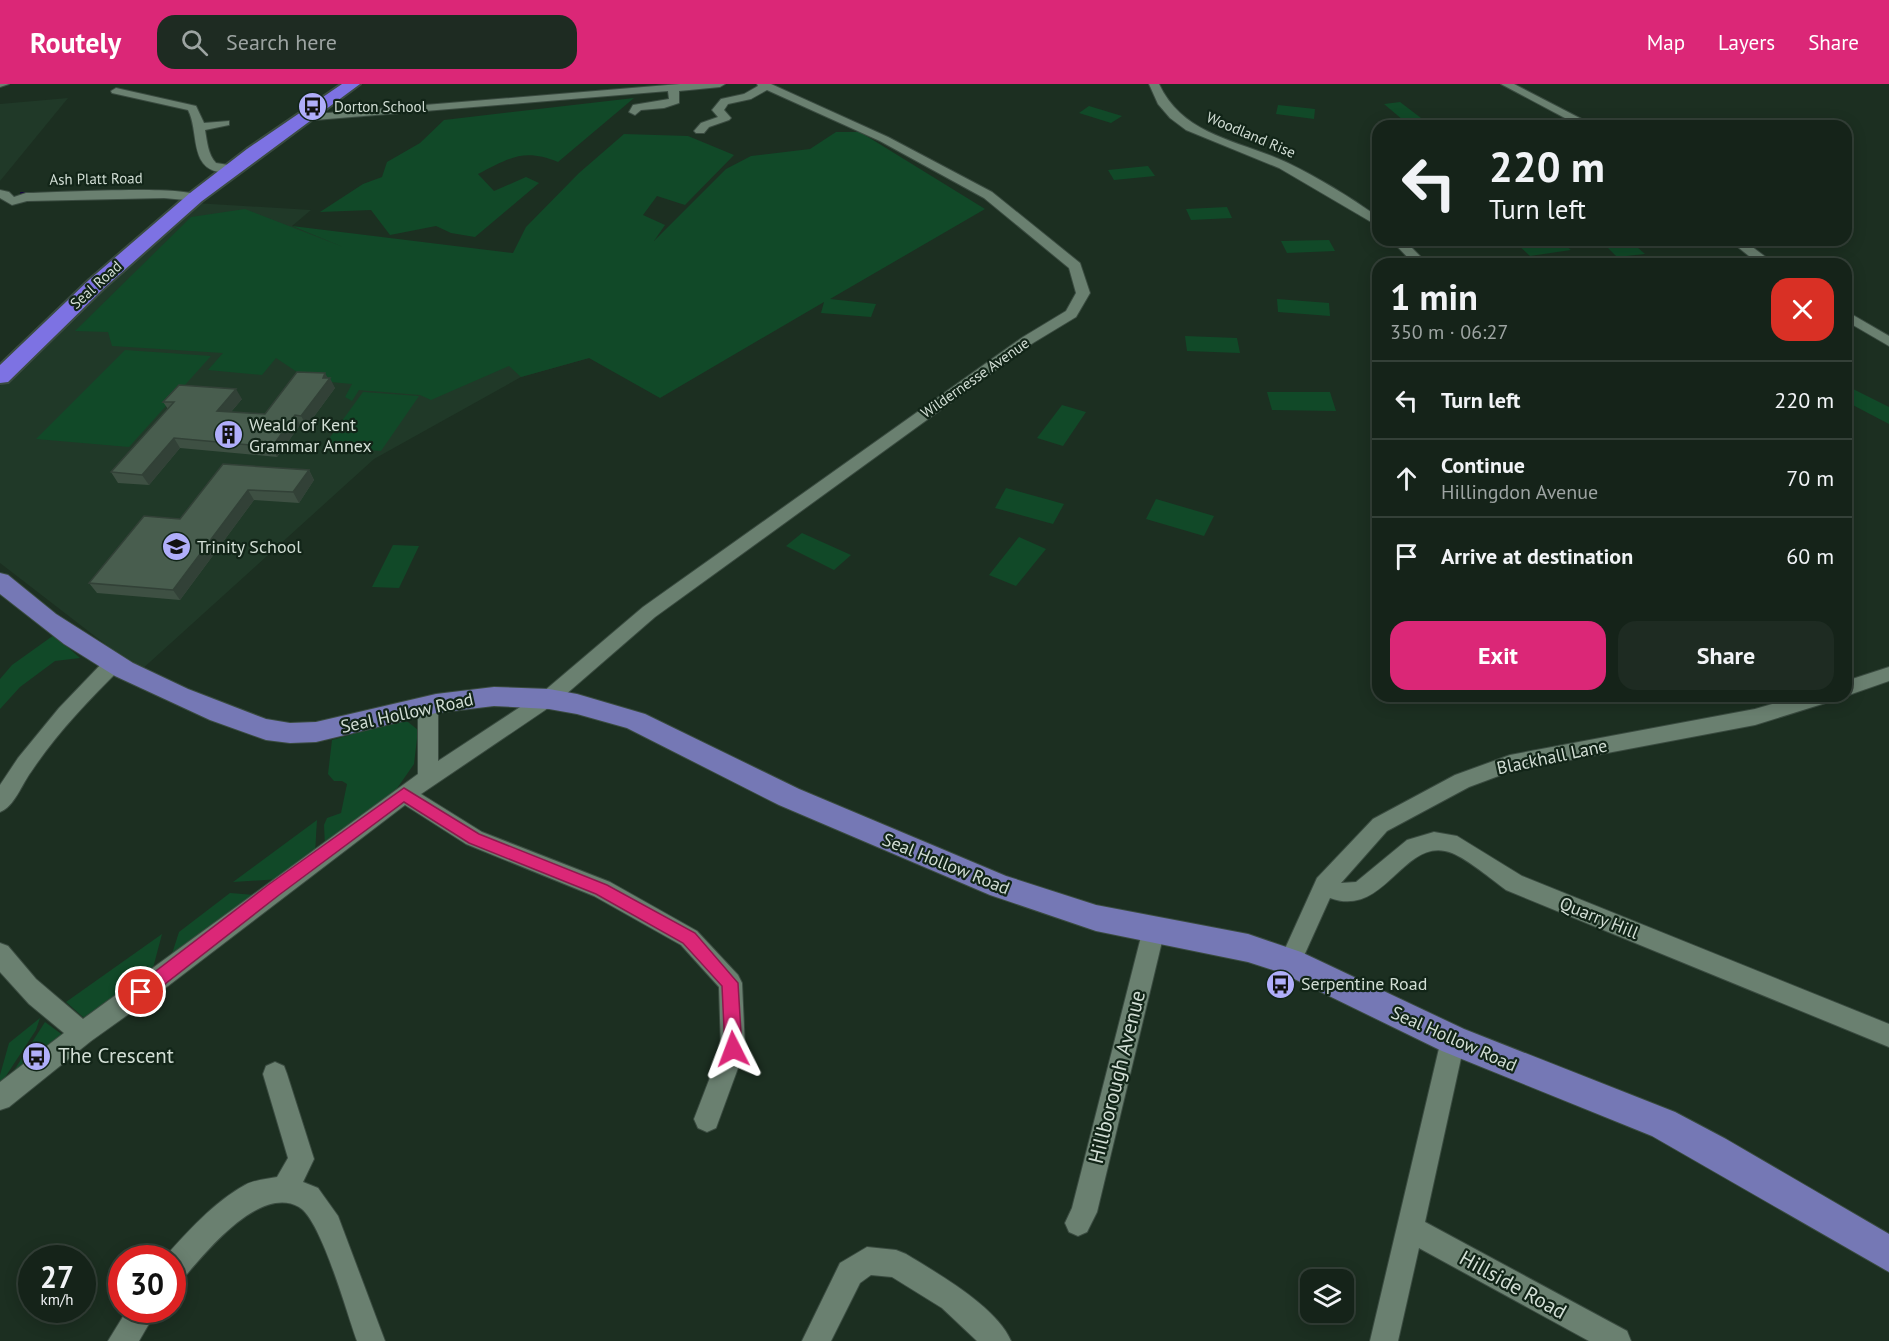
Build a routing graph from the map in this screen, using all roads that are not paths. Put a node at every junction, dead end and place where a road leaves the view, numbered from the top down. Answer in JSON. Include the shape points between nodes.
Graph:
{"nodes":[{"id":1,"x":0,"y":84,"type":"edge"},
{"id":2,"x":4,"y":84,"type":"edge"},
{"id":3,"x":352,"y":84,"type":"edge"},
{"id":4,"x":720,"y":84,"type":"edge"},
{"id":5,"x":1154,"y":84,"type":"edge"},
{"id":6,"x":1506,"y":84,"type":"edge"},
{"id":7,"x":764,"y":85,"type":"edge"},
{"id":8,"x":673,"y":89,"type":"junction"},
{"id":9,"x":116,"y":91,"type":"dead end"},
{"id":10,"x":635,"y":112,"type":"dead end"},
{"id":11,"x":303,"y":118,"type":"junction"},
{"id":12,"x":1577,"y":120,"type":"edge"},
{"id":13,"x":225,"y":123,"type":"dead end"},
{"id":14,"x":200,"y":127,"type":"junction"},
{"id":15,"x":700,"y":131,"type":"dead end"},
{"id":16,"x":231,"y":169,"type":"junction"},
{"id":17,"x":0,"y":194,"type":"edge"},
{"id":18,"x":196,"y":196,"type":"junction"},
{"id":19,"x":12,"y":201,"type":"junction"},
{"id":20,"x":0,"y":208,"type":"edge"},
{"id":21,"x":1372,"y":218,"type":"edge"},
{"id":22,"x":1403,"y":246,"type":"edge"},
{"id":23,"x":1743,"y":246,"type":"edge"},
{"id":24,"x":1415,"y":258,"type":"edge"},
{"id":25,"x":1760,"y":258,"type":"edge"},
{"id":26,"x":1852,"y":319,"type":"edge"},
{"id":27,"x":1889,"y":342,"type":"edge"},
{"id":28,"x":0,"y":377,"type":"edge"},
{"id":29,"x":0,"y":581,"type":"edge"},
{"id":30,"x":113,"y":664,"type":"junction"},
{"id":31,"x":1889,"y":674,"type":"edge"},
{"id":32,"x":1852,"y":687,"type":"edge"},
{"id":33,"x":550,"y":697,"type":"junction"},
{"id":34,"x":1805,"y":702,"type":"edge"},
{"id":35,"x":428,"y":705,"type":"junction"},
{"id":36,"x":428,"y":778,"type":"junction"},
{"id":37,"x":404,"y":794,"type":"junction"},
{"id":38,"x":0,"y":803,"type":"edge"},
{"id":39,"x":1325,"y":885,"type":"junction"},
{"id":40,"x":1154,"y":929,"type":"junction"},
{"id":41,"x":0,"y":953,"type":"edge"},
{"id":42,"x":1290,"y":962,"type":"junction"},
{"id":43,"x":83,"y":1033,"type":"junction"},
{"id":44,"x":1889,"y":1036,"type":"edge"},
{"id":45,"x":1453,"y":1040,"type":"junction"},
{"id":46,"x":275,"y":1074,"type":"dead end"},
{"id":47,"x":0,"y":1098,"type":"edge"},
{"id":48,"x":707,"y":1119,"type":"dead end"},
{"id":49,"x":285,"y":1190,"type":"junction"},
{"id":50,"x":1078,"y":1223,"type":"dead end"},
{"id":51,"x":1409,"y":1228,"type":"junction"},
{"id":52,"x":186,"y":1254,"type":"edge"},
{"id":53,"x":1889,"y":1254,"type":"edge"},
{"id":54,"x":134,"y":1323,"type":"edge"},
{"id":55,"x":122,"y":1341,"type":"edge"},
{"id":56,"x":371,"y":1341,"type":"edge"},
{"id":57,"x":816,"y":1341,"type":"edge"},
{"id":58,"x":997,"y":1341,"type":"edge"},
{"id":59,"x":1384,"y":1341,"type":"edge"},
{"id":60,"x":1617,"y":1341,"type":"edge"}],
"edges":[{"from":1,"to":2,"type":"street"},
{"from":3,"to":11,"type":"highway","name":"Seal Road"},
{"from":4,"to":8,"type":"street"},
{"from":5,"to":21,"type":"street","name":"Woodland Rise","via":[[1164,104],[1200,132],[1281,164]]},
{"from":6,"to":12,"type":"street"},
{"from":7,"to":15,"type":"street","via":[[747,97],[725,101],[718,110],[725,118],[705,125]]},
{"from":7,"to":33,"type":"street","name":"Wildernesse Avenue","via":[[884,139],[988,195],[1075,266],[1083,293],[1071,314],[1028,340],[649,612]]},
{"from":8,"to":10,"type":"street","via":[[675,101],[637,107]]},
{"from":8,"to":11,"type":"street"},
{"from":9,"to":14,"type":"street","via":[[191,107]]},
{"from":11,"to":16,"type":"highway","name":"Seal Road"},
{"from":13,"to":14,"type":"street"},
{"from":14,"to":16,"type":"street","via":[[210,164]]},
{"from":16,"to":18,"type":"highway","name":"Seal Road"},
{"from":17,"to":19,"type":"street"},
{"from":18,"to":19,"type":"street","name":"Ash Platt Road","via":[[26,197]]},
{"from":18,"to":28,"type":"highway","name":"Seal Road"},
{"from":19,"to":20,"type":"street"},
{"from":22,"to":24,"type":"street"},
{"from":23,"to":25,"type":"street"},
{"from":26,"to":27,"type":"street"},
{"from":29,"to":30,"type":"main road","name":"Seal Hollow Road","via":[[38,615]]},
{"from":30,"to":35,"type":"main road","name":"Seal Hollow Road","via":[[178,698],[254,726],[290,733],[322,730]]},
{"from":30,"to":38,"type":"street","via":[[70,706],[28,757]]},
{"from":31,"to":32,"type":"street"},
{"from":33,"to":35,"type":"main road","name":"Seal Hollow Road","via":[[491,697]]},
{"from":33,"to":36,"type":"street","name":"Wildernesse Avenue"},
{"from":33,"to":40,"type":"main road","name":"Seal Hollow Road","via":[[636,721],[789,797],[1000,886],[1096,918]]},
{"from":34,"to":39,"type":"street","name":"Blackhall Lane","via":[[1755,717],[1510,763],[1462,781],[1380,825]]},
{"from":35,"to":36,"type":"street"},
{"from":36,"to":37,"type":"street","name":"Wildernesse Avenue"},
{"from":37,"to":43,"type":"street","name":"Wildernesse Avenue"},
{"from":37,"to":48,"type":"street","via":[[474,838],[602,889],[689,938],[730,983],[733,1049]]},
{"from":39,"to":42,"type":"street","name":"Blackhall Lane"},
{"from":39,"to":44,"type":"street","name":"Quarry Hill","via":[[1354,894],[1415,846],[1434,841],[1457,845],[1514,883]]},
{"from":40,"to":42,"type":"main road","name":"Seal Hollow Road","via":[[1248,948]]},
{"from":40,"to":50,"type":"street","name":"Hillborough Avenue"},
{"from":41,"to":43,"type":"street","via":[[13,972],[52,1011]]},
{"from":42,"to":45,"type":"main road","name":"Seal Hollow Road"},
{"from":43,"to":47,"type":"street","name":"Wildernesse Avenue"},
{"from":45,"to":51,"type":"street"},
{"from":45,"to":53,"type":"main road","name":"Seal Hollow Road","via":[[1663,1124]]},
{"from":46,"to":49,"type":"street","via":[[301,1159]]},
{"from":49,"to":52,"type":"street","via":[[253,1195]]},
{"from":49,"to":56,"type":"street","via":[[309,1197],[329,1225]]},
{"from":51,"to":59,"type":"street"},
{"from":51,"to":60,"type":"street","name":"Hillside Road"},
{"from":54,"to":55,"type":"street"},
{"from":57,"to":58,"type":"street","via":[[850,1273],[867,1261],[896,1264],[952,1298]]}]}
